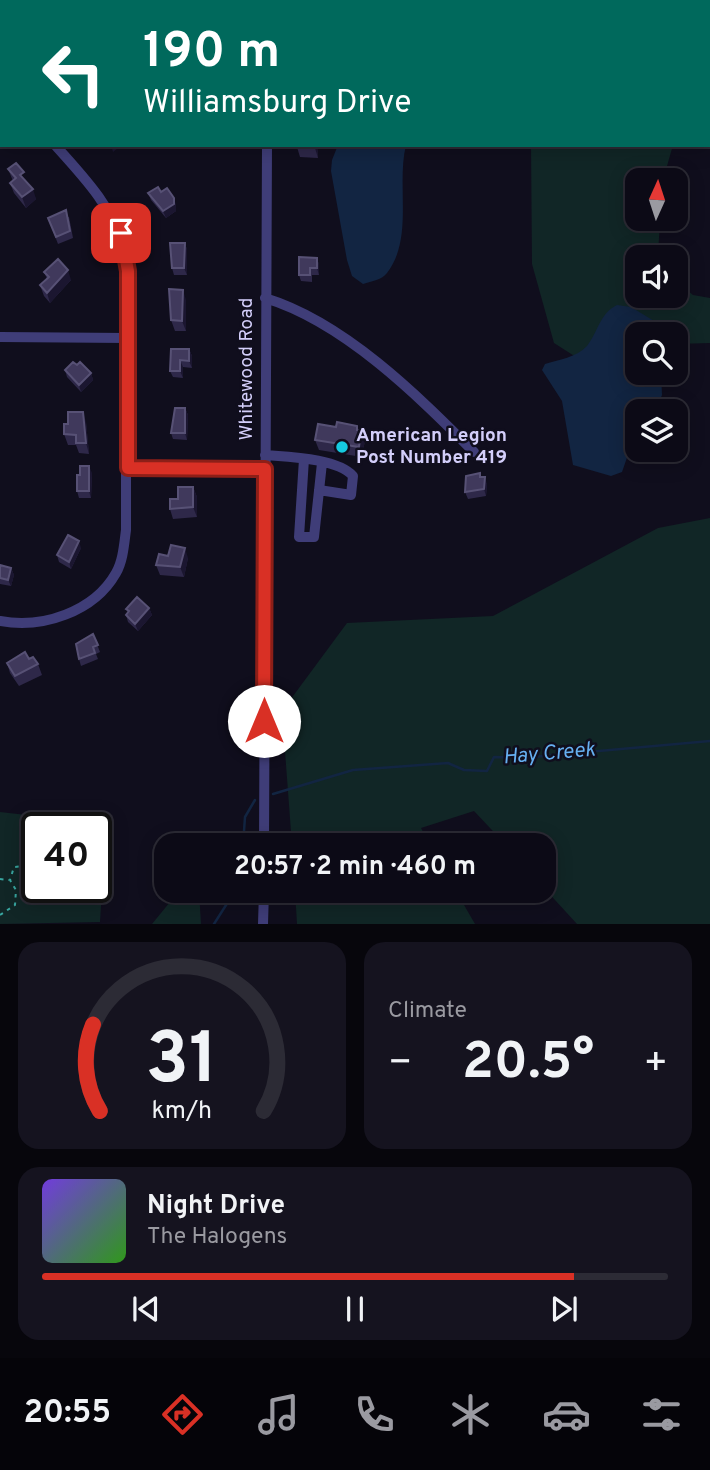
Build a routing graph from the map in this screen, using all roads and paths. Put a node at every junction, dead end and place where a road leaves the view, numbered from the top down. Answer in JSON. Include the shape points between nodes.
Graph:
{"nodes":[{"id":1,"x":57,"y":147,"type":"edge"},
{"id":2,"x":267,"y":147,"type":"edge"},
{"id":3,"x":265,"y":298,"type":"junction"},
{"id":4,"x":0,"y":337,"type":"edge"},
{"id":5,"x":127,"y":338,"type":"junction"},
{"id":6,"x":474,"y":452,"type":"dead end"},
{"id":7,"x":265,"y":455,"type":"junction"},
{"id":8,"x":304,"y":458,"type":"junction"},
{"id":9,"x":322,"y":463,"type":"junction"},
{"id":10,"x":128,"y":468,"type":"junction"},
{"id":11,"x":265,"y":469,"type":"junction"},
{"id":12,"x":319,"y":490,"type":"junction"},
{"id":13,"x":0,"y":621,"type":"edge"},
{"id":14,"x":264,"y":833,"type":"edge"},
{"id":15,"x":21,"y":865,"type":"edge"},
{"id":16,"x":0,"y":879,"type":"edge"},
{"id":17,"x":10,"y":880,"type":"junction"},
{"id":18,"x":264,"y":903,"type":"edge"},
{"id":19,"x":0,"y":915,"type":"edge"},
{"id":20,"x":263,"y":924,"type":"edge"}],
"edges":[{"from":1,"to":5,"type":"street","via":[[99,194],[121,233],[128,271]]},
{"from":2,"to":3,"type":"street","name":"Whitewood Road"},
{"from":3,"to":6,"type":"street","via":[[292,306],[373,360]]},
{"from":3,"to":7,"type":"street","name":"Whitewood Road"},
{"from":4,"to":5,"type":"street"},
{"from":5,"to":10,"type":"street"},
{"from":7,"to":8,"type":"street"},
{"from":7,"to":11,"type":"street","name":"Whitewood Road"},
{"from":8,"to":9,"type":"street"},
{"from":8,"to":12,"type":"street","via":[[299,537],[314,537]]},
{"from":9,"to":12,"type":"street"},
{"from":9,"to":12,"type":"street","via":[[347,469],[354,476],[351,495]]},
{"from":10,"to":11,"type":"street"},
{"from":10,"to":13,"type":"street","via":[[123,551],[109,584],[96,598],[59,617],[16,624]]},
{"from":11,"to":14,"type":"street","name":"Whitewood Road"},
{"from":15,"to":17,"type":"path","via":[[16,865]]},
{"from":16,"to":17,"type":"path"},
{"from":17,"to":19,"type":"path","via":[[16,890],[15,905]]},
{"from":18,"to":20,"type":"street"}]}
